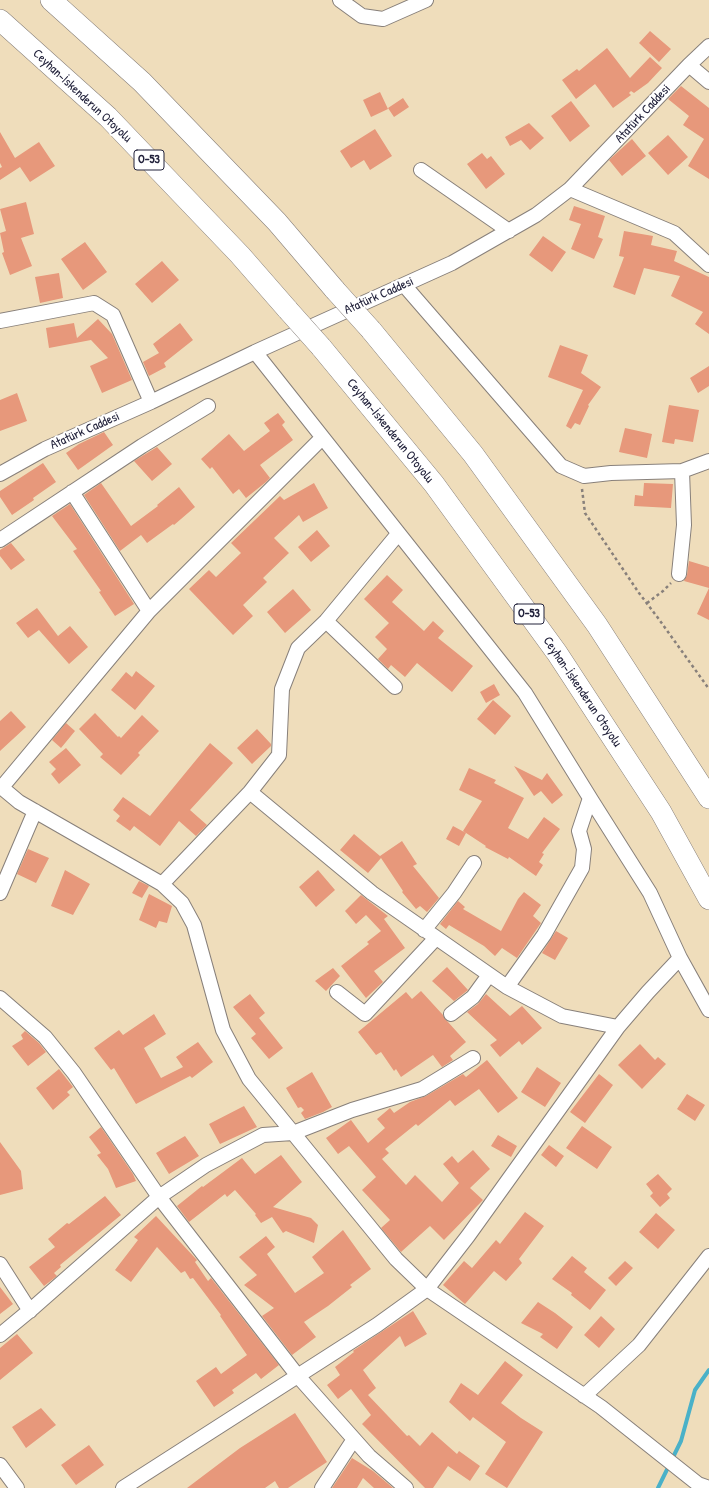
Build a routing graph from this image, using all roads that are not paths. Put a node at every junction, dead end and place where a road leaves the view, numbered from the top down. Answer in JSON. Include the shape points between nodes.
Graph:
{"nodes":[{"id":1,"x":52,"y":0,"type":"edge"},
{"id":2,"x":340,"y":0,"type":"edge"},
{"id":3,"x":426,"y":0,"type":"edge"},
{"id":4,"x":0,"y":20,"type":"edge"},
{"id":5,"x":709,"y":46,"type":"edge"},
{"id":6,"x":689,"y":65,"type":"junction"},
{"id":7,"x":709,"y":82,"type":"edge"},
{"id":8,"x":421,"y":170,"type":"dead end"},
{"id":9,"x":570,"y":190,"type":"junction"},
{"id":10,"x":509,"y":231,"type":"junction"},
{"id":11,"x":709,"y":265,"type":"edge"},
{"id":12,"x":404,"y":285,"type":"junction"},
{"id":13,"x":0,"y":321,"type":"edge"},
{"id":14,"x":255,"y":352,"type":"junction"},
{"id":15,"x":151,"y":402,"type":"junction"},
{"id":16,"x":208,"y":406,"type":"dead end"},
{"id":17,"x":322,"y":438,"type":"junction"},
{"id":18,"x":709,"y":461,"type":"edge"},
{"id":19,"x":682,"y":471,"type":"junction"},
{"id":20,"x":0,"y":474,"type":"edge"},
{"id":21,"x":72,"y":492,"type":"junction"},
{"id":22,"x":398,"y":534,"type":"junction"},
{"id":23,"x":0,"y":540,"type":"edge"},
{"id":24,"x":679,"y":574,"type":"road end"},
{"id":25,"x":149,"y":611,"type":"junction"},
{"id":26,"x":326,"y":621,"type":"junction"},
{"id":27,"x":395,"y":687,"type":"dead end"},
{"id":28,"x":1,"y":787,"type":"edge"},
{"id":29,"x":250,"y":792,"type":"junction"},
{"id":30,"x":590,"y":798,"type":"junction"},
{"id":31,"x":709,"y":798,"type":"edge"},
{"id":32,"x":35,"y":811,"type":"junction"},
{"id":33,"x":474,"y":863,"type":"dead end"},
{"id":34,"x":162,"y":884,"type":"junction"},
{"id":35,"x":0,"y":894,"type":"edge"},
{"id":36,"x":709,"y":899,"type":"edge"},
{"id":37,"x":424,"y":930,"type":"junction"},
{"id":38,"x":436,"y":938,"type":"junction"},
{"id":39,"x":680,"y":958,"type":"junction"},
{"id":40,"x":489,"y":974,"type":"junction"},
{"id":41,"x":507,"y":987,"type":"junction"},
{"id":42,"x":337,"y":992,"type":"dead end"},
{"id":43,"x":0,"y":998,"type":"edge"},
{"id":44,"x":709,"y":1010,"type":"edge"},
{"id":45,"x":451,"y":1014,"type":"dead end"},
{"id":46,"x":618,"y":1027,"type":"junction"},
{"id":47,"x":473,"y":1058,"type":"dead end"},
{"id":48,"x":293,"y":1133,"type":"junction"},
{"id":49,"x":159,"y":1197,"type":"junction"},
{"id":50,"x":709,"y":1256,"type":"edge"},
{"id":51,"x":0,"y":1264,"type":"edge"},
{"id":52,"x":427,"y":1289,"type":"junction"},
{"id":53,"x":30,"y":1311,"type":"junction"},
{"id":54,"x":0,"y":1335,"type":"edge"},
{"id":55,"x":297,"y":1375,"type":"junction"},
{"id":56,"x":584,"y":1396,"type":"junction"},
{"id":57,"x":354,"y":1439,"type":"junction"},
{"id":58,"x":0,"y":1465,"type":"edge"},
{"id":59,"x":704,"y":1486,"type":"edge"},
{"id":60,"x":17,"y":1488,"type":"edge"},
{"id":61,"x":123,"y":1488,"type":"edge"},
{"id":62,"x":322,"y":1488,"type":"edge"},
{"id":63,"x":406,"y":1488,"type":"edge"}],
"edges":[{"from":1,"to":31,"type":"highway","bridge":true,"via":[[142,82],[277,222],[371,330],[473,454],[597,625]]},
{"from":2,"to":3,"type":"street","via":[[362,16],[383,19]]},
{"from":4,"to":36,"type":"highway","name":"Ceyhan-İskenderun Otoyolu","number":"O-53","bridge":true,"via":[[108,117],[240,255],[321,347],[434,484],[557,653],[661,812]]},
{"from":5,"to":6,"type":"street","name":"Atatürk Caddesi"},
{"from":6,"to":7,"type":"street"},
{"from":6,"to":9,"type":"street","name":"Atatürk Caddesi"},
{"from":8,"to":10,"type":"street"},
{"from":9,"to":10,"type":"street","name":"Atatürk Caddesi"},
{"from":9,"to":11,"type":"street","via":[[674,233]]},
{"from":10,"to":12,"type":"street","name":"Atatürk Caddesi","via":[[452,263]]},
{"from":12,"to":14,"type":"street","name":"Atatürk Caddesi"},
{"from":12,"to":19,"type":"street","via":[[561,466],[584,476]]},
{"from":13,"to":15,"type":"street","via":[[94,303],[113,315]]},
{"from":14,"to":15,"type":"street","name":"Atatürk Caddesi"},
{"from":14,"to":17,"type":"street"},
{"from":15,"to":20,"type":"street","name":"Atatürk Caddesi","via":[[44,449]]},
{"from":16,"to":21,"type":"street"},
{"from":17,"to":22,"type":"street"},
{"from":17,"to":25,"type":"street"},
{"from":18,"to":19,"type":"street"},
{"from":19,"to":24,"type":"street","via":[[684,526]]},
{"from":21,"to":23,"type":"street"},
{"from":21,"to":25,"type":"street"},
{"from":22,"to":26,"type":"street"},
{"from":22,"to":30,"type":"street","via":[[525,693]]},
{"from":25,"to":28,"type":"street"},
{"from":26,"to":27,"type":"street"},
{"from":26,"to":29,"type":"street","via":[[298,648],[282,689],[279,755]]},
{"from":28,"to":32,"type":"street"},
{"from":29,"to":34,"type":"street"},
{"from":29,"to":37,"type":"street","via":[[372,893]]},
{"from":30,"to":39,"type":"street","via":[[650,893]]},
{"from":30,"to":41,"type":"street","via":[[578,831],[584,849],[582,868],[544,935]]},
{"from":32,"to":34,"type":"street"},
{"from":32,"to":35,"type":"street"},
{"from":33,"to":37,"type":"street"},
{"from":34,"to":48,"type":"street","via":[[182,903],[194,925],[226,1037],[249,1079]]},
{"from":37,"to":38,"type":"street"},
{"from":38,"to":40,"type":"street"},
{"from":38,"to":42,"type":"street","via":[[366,1014]]},
{"from":39,"to":44,"type":"street"},
{"from":39,"to":46,"type":"street"},
{"from":40,"to":41,"type":"street"},
{"from":40,"to":45,"type":"street","via":[[473,997]]},
{"from":41,"to":46,"type":"street","via":[[562,1016]]},
{"from":43,"to":49,"type":"street","via":[[45,1037],[74,1073]]},
{"from":46,"to":52,"type":"street","via":[[481,1219]]},
{"from":47,"to":48,"type":"street","via":[[422,1088],[352,1110]]},
{"from":48,"to":49,"type":"street","via":[[263,1135],[206,1165]]},
{"from":48,"to":52,"type":"street","via":[[396,1259]]},
{"from":49,"to":53,"type":"street"},
{"from":49,"to":55,"type":"street"},
{"from":50,"to":56,"type":"street","via":[[639,1346]]},
{"from":51,"to":53,"type":"street"},
{"from":52,"to":55,"type":"street"},
{"from":52,"to":56,"type":"street"},
{"from":53,"to":54,"type":"street"},
{"from":55,"to":57,"type":"street"},
{"from":55,"to":61,"type":"street"},
{"from":56,"to":59,"type":"street"},
{"from":57,"to":62,"type":"street"},
{"from":57,"to":63,"type":"street","via":[[369,1456]]},
{"from":58,"to":60,"type":"street"}]}
